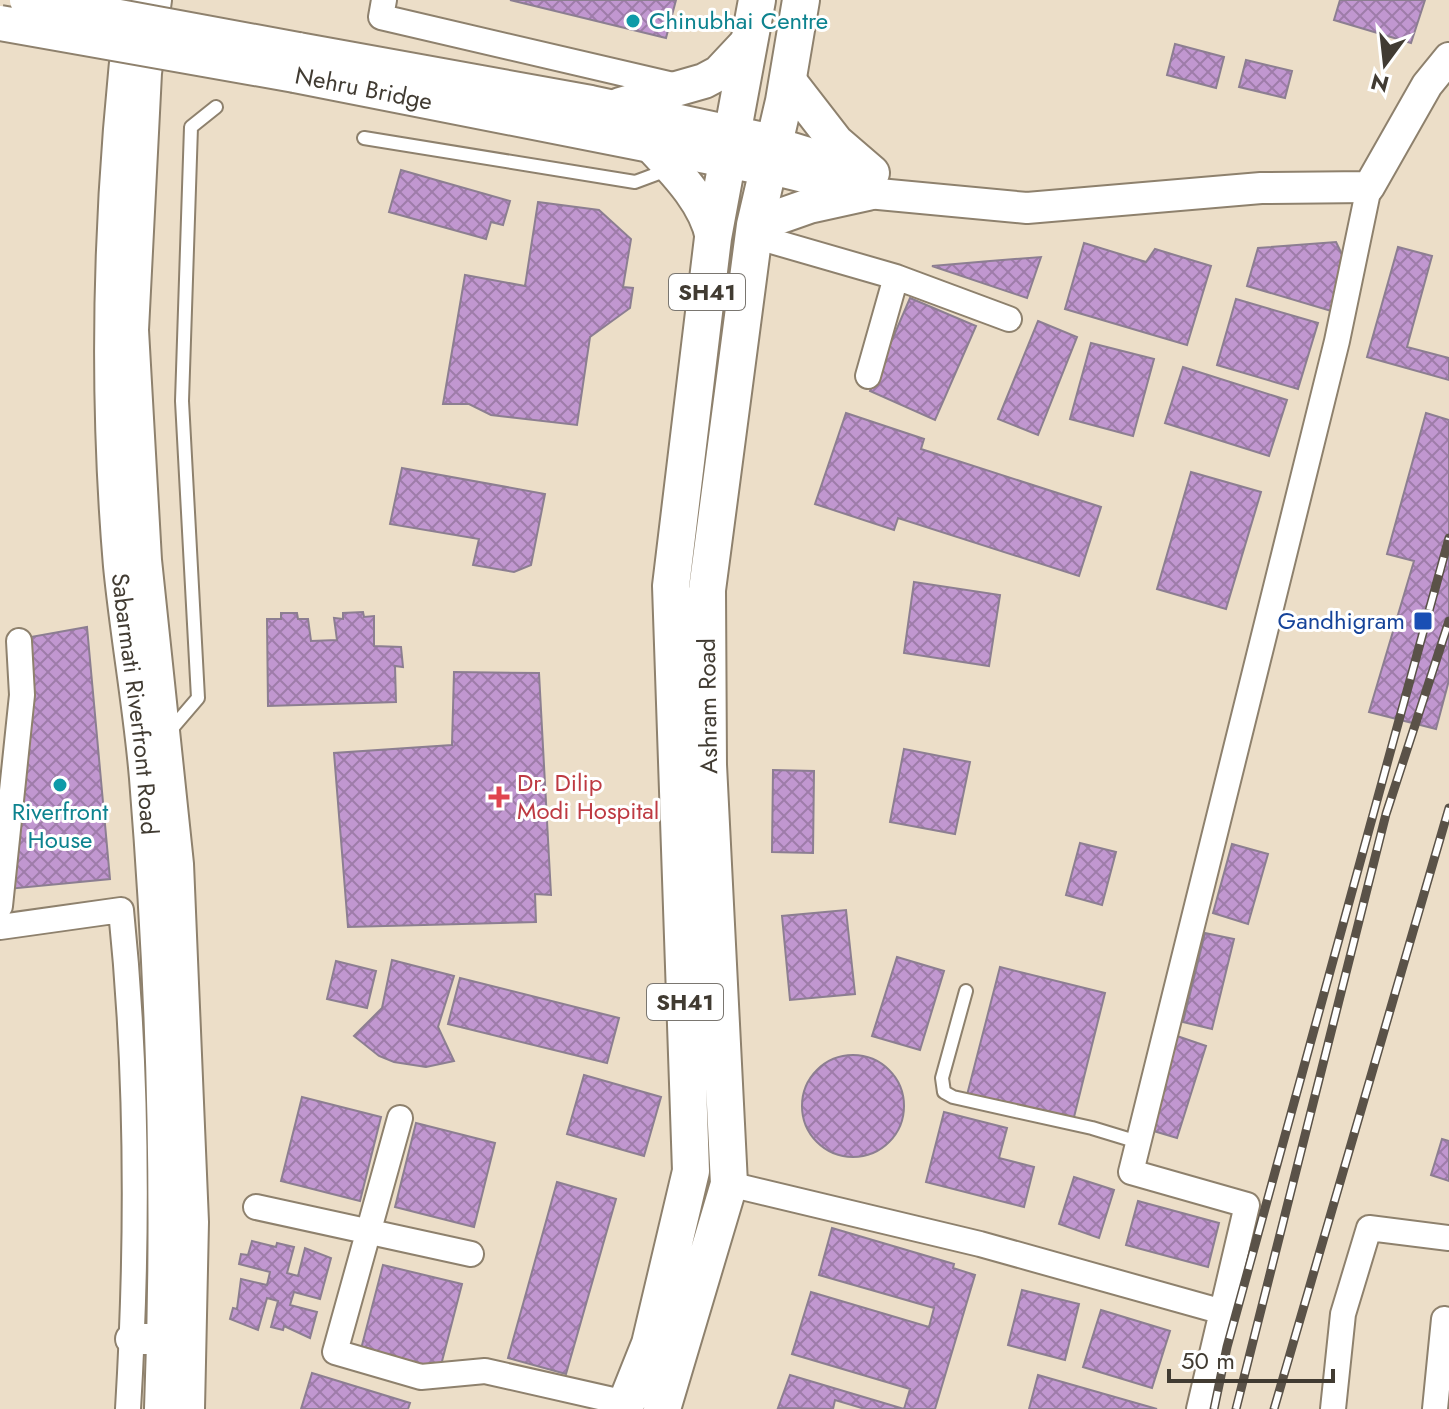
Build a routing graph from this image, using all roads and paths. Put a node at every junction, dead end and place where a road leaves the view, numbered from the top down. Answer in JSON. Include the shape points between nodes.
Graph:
{"nodes":[{"id":1,"x":27,"y":0,"type":"edge"},
{"id":2,"x":132,"y":0,"type":"edge"},
{"id":3,"x":156,"y":0,"type":"edge"},
{"id":4,"x":384,"y":0,"type":"edge"},
{"id":5,"x":757,"y":0,"type":"edge"},
{"id":6,"x":801,"y":0,"type":"edge"},
{"id":7,"x":0,"y":23,"type":"edge"},
{"id":8,"x":749,"y":41,"type":"junction"},
{"id":9,"x":1449,"y":58,"type":"edge"},
{"id":10,"x":296,"y":62,"type":"junction"},
{"id":11,"x":788,"y":80,"type":"junction"},
{"id":12,"x":684,"y":88,"type":"junction"},
{"id":13,"x":216,"y":107,"type":"dead end"},
{"id":14,"x":611,"y":107,"type":"junction"},
{"id":15,"x":364,"y":138,"type":"dead end"},
{"id":16,"x":648,"y":142,"type":"junction"},
{"id":17,"x":730,"y":146,"type":"junction"},
{"id":18,"x":770,"y":155,"type":"junction"},
{"id":19,"x":673,"y":168,"type":"junction"},
{"id":20,"x":878,"y":187,"type":"junction"},
{"id":21,"x":1369,"y":187,"type":"junction"},
{"id":22,"x":754,"y":231,"type":"junction"},
{"id":23,"x":713,"y":238,"type":"junction"},
{"id":24,"x":896,"y":277,"type":"junction"},
{"id":25,"x":1009,"y":319,"type":"dead end"},
{"id":26,"x":868,"y":376,"type":"dead end"},
{"id":27,"x":19,"y":641,"type":"dead end"},
{"id":28,"x":153,"y":736,"type":"junction"},
{"id":29,"x":0,"y":906,"type":"edge"},
{"id":30,"x":0,"y":927,"type":"edge"},
{"id":31,"x":966,"y":991,"type":"dead end"},
{"id":32,"x":143,"y":998,"type":"junction"},
{"id":33,"x":400,"y":1118,"type":"dead end"},
{"id":34,"x":1138,"y":1142,"type":"junction"},
{"id":35,"x":729,"y":1184,"type":"junction"},
{"id":36,"x":256,"y":1207,"type":"dead end"},
{"id":37,"x":368,"y":1233,"type":"junction"},
{"id":38,"x":1449,"y":1238,"type":"edge"},
{"id":39,"x":471,"y":1254,"type":"dead end"},
{"id":40,"x":1223,"y":1312,"type":"junction"},
{"id":41,"x":1449,"y":1320,"type":"edge"},
{"id":42,"x":131,"y":1339,"type":"junction"},
{"id":43,"x":162,"y":1339,"type":"junction"},
{"id":44,"x":192,"y":1403,"type":"edge"},
{"id":45,"x":625,"y":1406,"type":"edge"},
{"id":46,"x":128,"y":1409,"type":"edge"},
{"id":47,"x":160,"y":1409,"type":"edge"},
{"id":48,"x":662,"y":1409,"type":"edge"},
{"id":49,"x":1199,"y":1409,"type":"edge"},
{"id":50,"x":1333,"y":1409,"type":"edge"},
{"id":51,"x":1435,"y":1409,"type":"edge"}],
"edges":[{"from":1,"to":10,"type":"main road","name":"Nehru Bridge","bridge":true},
{"from":2,"to":28,"type":"street","name":"Sabarmati Riverfront Road","via":[[108,325],[119,567]]},
{"from":3,"to":28,"type":"street","name":"Sabarmati Riverfront Road","via":[[146,73],[133,330]]},
{"from":4,"to":12,"type":"street","via":[[381,17]]},
{"from":5,"to":8,"type":"main road","name":"Ashram Road","number":"SH41"},
{"from":6,"to":11,"type":"main road","name":"Ashram Road"},
{"from":7,"to":10,"type":"main road","name":"Nehru Bridge","bridge":true},
{"from":8,"to":12,"type":"main road","via":[[719,73]]},
{"from":8,"to":17,"type":"main road","name":"Ashram Road","number":"SH41"},
{"from":9,"to":21,"type":"street","via":[[1427,85]]},
{"from":10,"to":14,"type":"main road","name":"Nehru Bridge"},
{"from":10,"to":16,"type":"main road","name":"Nehru Bridge"},
{"from":11,"to":18,"type":"main road","name":"Ashram Road"},
{"from":11,"to":20,"type":"main road"},
{"from":12,"to":14,"type":"main road"},
{"from":13,"to":28,"type":"lane","via":[[191,127],[181,335],[198,698]]},
{"from":14,"to":17,"type":"main road","name":"Nehru Bridge"},
{"from":15,"to":19,"type":"lane","via":[[635,182]]},
{"from":16,"to":17,"type":"main road","name":"Nehru Bridge"},
{"from":16,"to":19,"type":"main road"},
{"from":17,"to":18,"type":"main road"},
{"from":17,"to":23,"type":"main road","name":"Ashram Road","number":"SH41"},
{"from":18,"to":20,"type":"street"},
{"from":18,"to":22,"type":"main road","name":"Ashram Road"},
{"from":19,"to":23,"type":"main road","via":[[710,220]]},
{"from":20,"to":21,"type":"street","via":[[959,204],[1027,208],[1261,188]]},
{"from":20,"to":22,"type":"main road","via":[[809,206]]},
{"from":21,"to":34,"type":"street","via":[[1330,372]]},
{"from":22,"to":24,"type":"street"},
{"from":22,"to":35,"type":"main road","name":"Ashram Road","via":[[707,590],[708,765]]},
{"from":23,"to":45,"type":"main road","name":"Ashram Road","number":"SH41","via":[[671,586],[691,1171],[650,1344]]},
{"from":24,"to":25,"type":"street"},
{"from":24,"to":26,"type":"street"},
{"from":27,"to":29,"type":"street","via":[[22,695]]},
{"from":28,"to":32,"type":"street","name":"Sabarmati Riverfront Road"},
{"from":28,"to":44,"type":"street","name":"Sabarmati Riverfront Road","via":[[178,864],[193,1222]]},
{"from":30,"to":32,"type":"street","via":[[121,910]]},
{"from":31,"to":34,"type":"lane","via":[[942,1078],[944,1092]]},
{"from":32,"to":42,"type":"street"},
{"from":32,"to":43,"type":"street","name":"Sabarmati Riverfront Road"},
{"from":33,"to":37,"type":"street"},
{"from":34,"to":40,"type":"street","via":[[1131,1172],[1247,1205]]},
{"from":35,"to":40,"type":"street","via":[[980,1244]]},
{"from":35,"to":48,"type":"main road","name":"Ashram Road"},
{"from":36,"to":37,"type":"street"},
{"from":37,"to":39,"type":"street"},
{"from":37,"to":45,"type":"street","via":[[335,1352],[421,1377],[485,1371]]},
{"from":38,"to":50,"type":"street","via":[[1369,1228],[1343,1314]]},
{"from":40,"to":49,"type":"street"},
{"from":41,"to":51,"type":"street","via":[[1444,1319]]},
{"from":42,"to":43,"type":"street"},
{"from":42,"to":46,"type":"street"},
{"from":43,"to":47,"type":"street","name":"Sabarmati Riverfront Road"}]}
